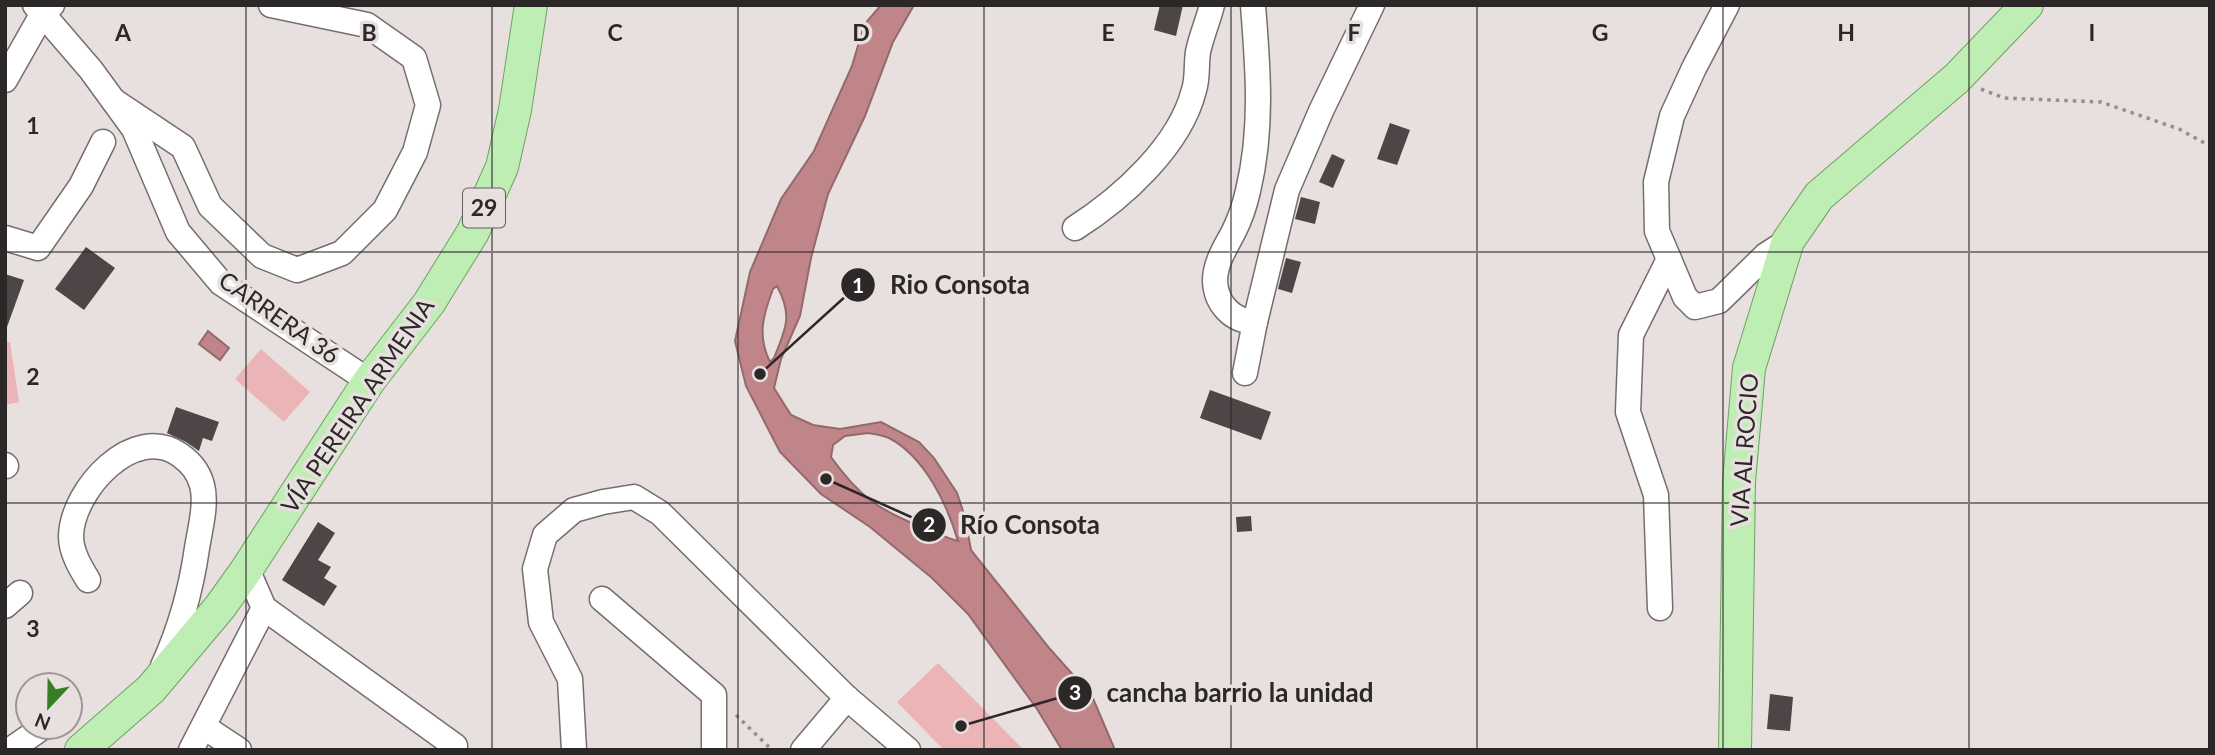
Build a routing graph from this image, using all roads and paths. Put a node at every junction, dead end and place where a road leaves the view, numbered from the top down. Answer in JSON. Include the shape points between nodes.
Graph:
{"nodes":[{"id":1,"x":271,"y":5,"type":"edge"},
{"id":2,"x":531,"y":5,"type":"edge"},
{"id":3,"x":1212,"y":5,"type":"edge"},
{"id":4,"x":1253,"y":5,"type":"edge"},
{"id":5,"x":1372,"y":5,"type":"edge"},
{"id":6,"x":1727,"y":5,"type":"edge"},
{"id":7,"x":2027,"y":5,"type":"edge"},
{"id":8,"x":43,"y":8,"type":"edge"},
{"id":9,"x":1957,"y":78,"type":"junction"},
{"id":10,"x":5,"y":80,"type":"edge"},
{"id":11,"x":114,"y":101,"type":"junction"},
{"id":12,"x":103,"y":142,"type":"dead end"},
{"id":13,"x":2210,"y":146,"type":"edge"},
{"id":14,"x":1076,"y":228,"type":"dead end"},
{"id":15,"x":5,"y":238,"type":"edge"},
{"id":16,"x":1787,"y":241,"type":"junction"},
{"id":17,"x":1669,"y":259,"type":"junction"},
{"id":18,"x":1255,"y":322,"type":"junction"},
{"id":19,"x":1245,"y":373,"type":"dead end"},
{"id":20,"x":369,"y":381,"type":"junction"},
{"id":21,"x":247,"y":569,"type":"junction"},
{"id":22,"x":88,"y":580,"type":"dead end"},
{"id":23,"x":602,"y":599,"type":"dead end"},
{"id":24,"x":264,"y":608,"type":"junction"},
{"id":25,"x":1660,"y":608,"type":"dead end"},
{"id":26,"x":151,"y":689,"type":"junction"},
{"id":27,"x":714,"y":695,"type":"junction"},
{"id":28,"x":847,"y":698,"type":"junction"},
{"id":29,"x":204,"y":727,"type":"junction"},
{"id":30,"x":884,"y":740,"type":"edge"},
{"id":31,"x":455,"y":746,"type":"dead end"},
{"id":32,"x":81,"y":750,"type":"edge"},
{"id":33,"x":191,"y":750,"type":"edge"},
{"id":34,"x":239,"y":750,"type":"edge"},
{"id":35,"x":574,"y":750,"type":"edge"},
{"id":36,"x":714,"y":750,"type":"edge"},
{"id":37,"x":772,"y":750,"type":"edge"},
{"id":38,"x":803,"y":750,"type":"edge"},
{"id":39,"x":908,"y":750,"type":"edge"},
{"id":40,"x":1735,"y":750,"type":"edge"}],
"edges":[{"from":1,"to":11,"type":"street","via":[[367,25],[414,58],[428,105],[415,152],[385,210],[342,253],[298,270],[262,256],[209,206],[183,147]]},
{"from":2,"to":20,"type":"main road","name":"VÍA PEREIRA ARMENIA","number":"29","via":[[502,167],[473,232],[429,303]]},
{"from":3,"to":14,"type":"street","via":[[1188,110],[1161,152],[1105,209]]},
{"from":4,"to":18,"type":"street","via":[[1259,88],[1257,149],[1248,194],[1219,258],[1215,281],[1221,304],[1233,317]]},
{"from":5,"to":18,"type":"street","via":[[1287,190]]},
{"from":6,"to":17,"type":"street","via":[[1672,116],[1656,182],[1657,231]]},
{"from":7,"to":9,"type":"main road","name":"VIA AL ROCIO"},
{"from":8,"to":10,"type":"street"},
{"from":8,"to":11,"type":"street","name":"CARRERA 36"},
{"from":9,"to":13,"type":"path","via":[[2004,98],[2101,102],[2179,129]]},
{"from":9,"to":16,"type":"main road","name":"VIA AL ROCIO","via":[[1819,196]]},
{"from":11,"to":20,"type":"street","name":"CARRERA 36","via":[[134,128],[178,232],[221,284]]},
{"from":12,"to":15,"type":"street","via":[[81,186],[38,248]]},
{"from":16,"to":17,"type":"street","via":[[1719,301],[1695,307],[1685,297]]},
{"from":16,"to":40,"type":"main road","name":"VIA AL ROCIO","via":[[1749,368],[1739,482]]},
{"from":17,"to":25,"type":"street","via":[[1631,335],[1628,412],[1656,495]]},
{"from":18,"to":19,"type":"street"},
{"from":20,"to":21,"type":"main road","name":"VÍA PEREIRA ARMENIA","number":"29"},
{"from":21,"to":24,"type":"street"},
{"from":21,"to":26,"type":"main road","name":"VÍA PEREIRA ARMENIA","number":"29"},
{"from":22,"to":26,"type":"street","via":[[76,559],[71,536],[85,493],[101,471],[139,448],[173,450],[187,460],[203,488],[191,588]]},
{"from":23,"to":27,"type":"street"},
{"from":24,"to":29,"type":"street"},
{"from":24,"to":31,"type":"street"},
{"from":26,"to":32,"type":"main road","name":"VÍA PEREIRA ARMENIA","number":"29"},
{"from":27,"to":36,"type":"street"},
{"from":27,"to":37,"type":"path"},
{"from":28,"to":30,"type":"street"},
{"from":28,"to":35,"type":"street","via":[[660,513],[634,497],[603,502],[574,510],[545,535],[535,569],[541,622],[570,679]]},
{"from":28,"to":38,"type":"street"},
{"from":29,"to":33,"type":"street"},
{"from":29,"to":34,"type":"street"},
{"from":30,"to":39,"type":"street"}]}
